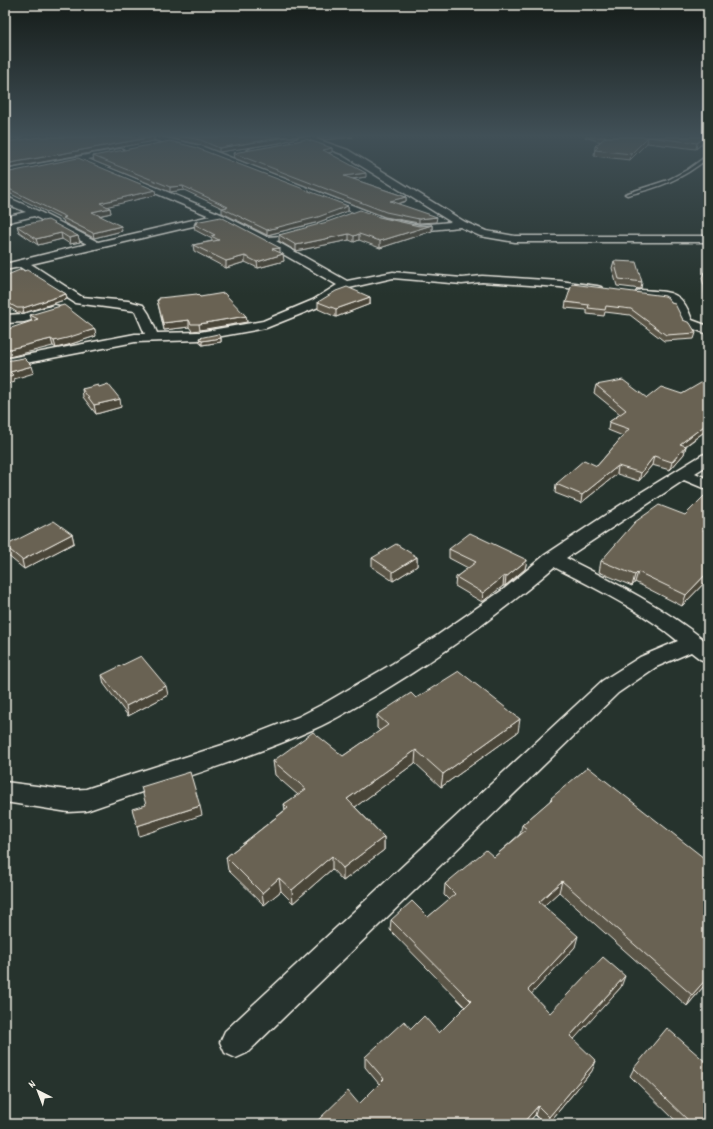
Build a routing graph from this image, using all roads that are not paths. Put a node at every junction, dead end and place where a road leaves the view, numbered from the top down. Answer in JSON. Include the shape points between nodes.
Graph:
{"nodes":[{"id":1,"x":154,"y":190,"type":"edge"},
{"id":2,"x":305,"y":190,"type":"edge"},
{"id":3,"x":406,"y":190,"type":"edge"},
{"id":4,"x":643,"y":190,"type":"edge"},
{"id":5,"x":627,"y":194,"type":"dead end"},
{"id":6,"x":5,"y":199,"type":"edge"},
{"id":7,"x":360,"y":211,"type":"junction"},
{"id":8,"x":35,"y":213,"type":"junction"},
{"id":9,"x":220,"y":217,"type":"junction"},
{"id":10,"x":345,"y":217,"type":"edge"},
{"id":11,"x":5,"y":220,"type":"edge"},
{"id":12,"x":461,"y":224,"type":"junction"},
{"id":13,"x":290,"y":234,"type":"edge"},
{"id":14,"x":708,"y":239,"type":"edge"},
{"id":15,"x":266,"y":240,"type":"junction"},
{"id":16,"x":97,"y":245,"type":"junction"},
{"id":17,"x":23,"y":264,"type":"junction"},
{"id":18,"x":5,"y":267,"type":"edge"},
{"id":19,"x":345,"y":285,"type":"junction"},
{"id":20,"x":606,"y":290,"type":"edge"},
{"id":21,"x":629,"y":292,"type":"edge"},
{"id":22,"x":79,"y":300,"type":"junction"},
{"id":23,"x":5,"y":319,"type":"edge"},
{"id":24,"x":708,"y":330,"type":"edge"},
{"id":25,"x":152,"y":336,"type":"junction"},
{"id":26,"x":5,"y":363,"type":"edge"},
{"id":27,"x":708,"y":458,"type":"edge"},
{"id":28,"x":684,"y":474,"type":"junction"},
{"id":29,"x":708,"y":485,"type":"edge"},
{"id":30,"x":552,"y":559,"type":"junction"},
{"id":31,"x":701,"y":648,"type":"edge"},
{"id":32,"x":5,"y":792,"type":"edge"},
{"id":33,"x":236,"y":1042,"type":"dead end"}],
"edges":[{"from":1,"to":9,"type":"street"},
{"from":2,"to":7,"type":"street"},
{"from":3,"to":12,"type":"street"},
{"from":4,"to":5,"type":"lane"},
{"from":6,"to":8,"type":"street"},
{"from":7,"to":10,"type":"street"},
{"from":7,"to":12,"type":"street","via":[[407,226],[436,227]]},
{"from":8,"to":11,"type":"street"},
{"from":8,"to":16,"type":"street"},
{"from":9,"to":15,"type":"street"},
{"from":9,"to":16,"type":"street"},
{"from":12,"to":14,"type":"street","via":[[484,234],[515,239]]},
{"from":13,"to":15,"type":"street"},
{"from":15,"to":19,"type":"street"},
{"from":16,"to":17,"type":"street"},
{"from":17,"to":18,"type":"street"},
{"from":17,"to":22,"type":"street"},
{"from":19,"to":20,"type":"street","via":[[393,275],[462,281],[482,279],[560,284]]},
{"from":19,"to":25,"type":"street","via":[[317,303],[266,324],[200,336]]},
{"from":21,"to":24,"type":"street","via":[[671,298],[680,304],[687,322]]},
{"from":22,"to":23,"type":"street","via":[[24,318]]},
{"from":22,"to":25,"type":"street","via":[[139,308],[144,314]]},
{"from":25,"to":26,"type":"street"},
{"from":27,"to":28,"type":"street"},
{"from":28,"to":29,"type":"street"},
{"from":28,"to":30,"type":"street"},
{"from":30,"to":31,"type":"street","via":[[612,589],[675,626]]},
{"from":30,"to":32,"type":"street","via":[[519,587],[426,655],[307,722],[86,800]]},
{"from":31,"to":33,"type":"street","via":[[648,662],[610,687]]}]}
